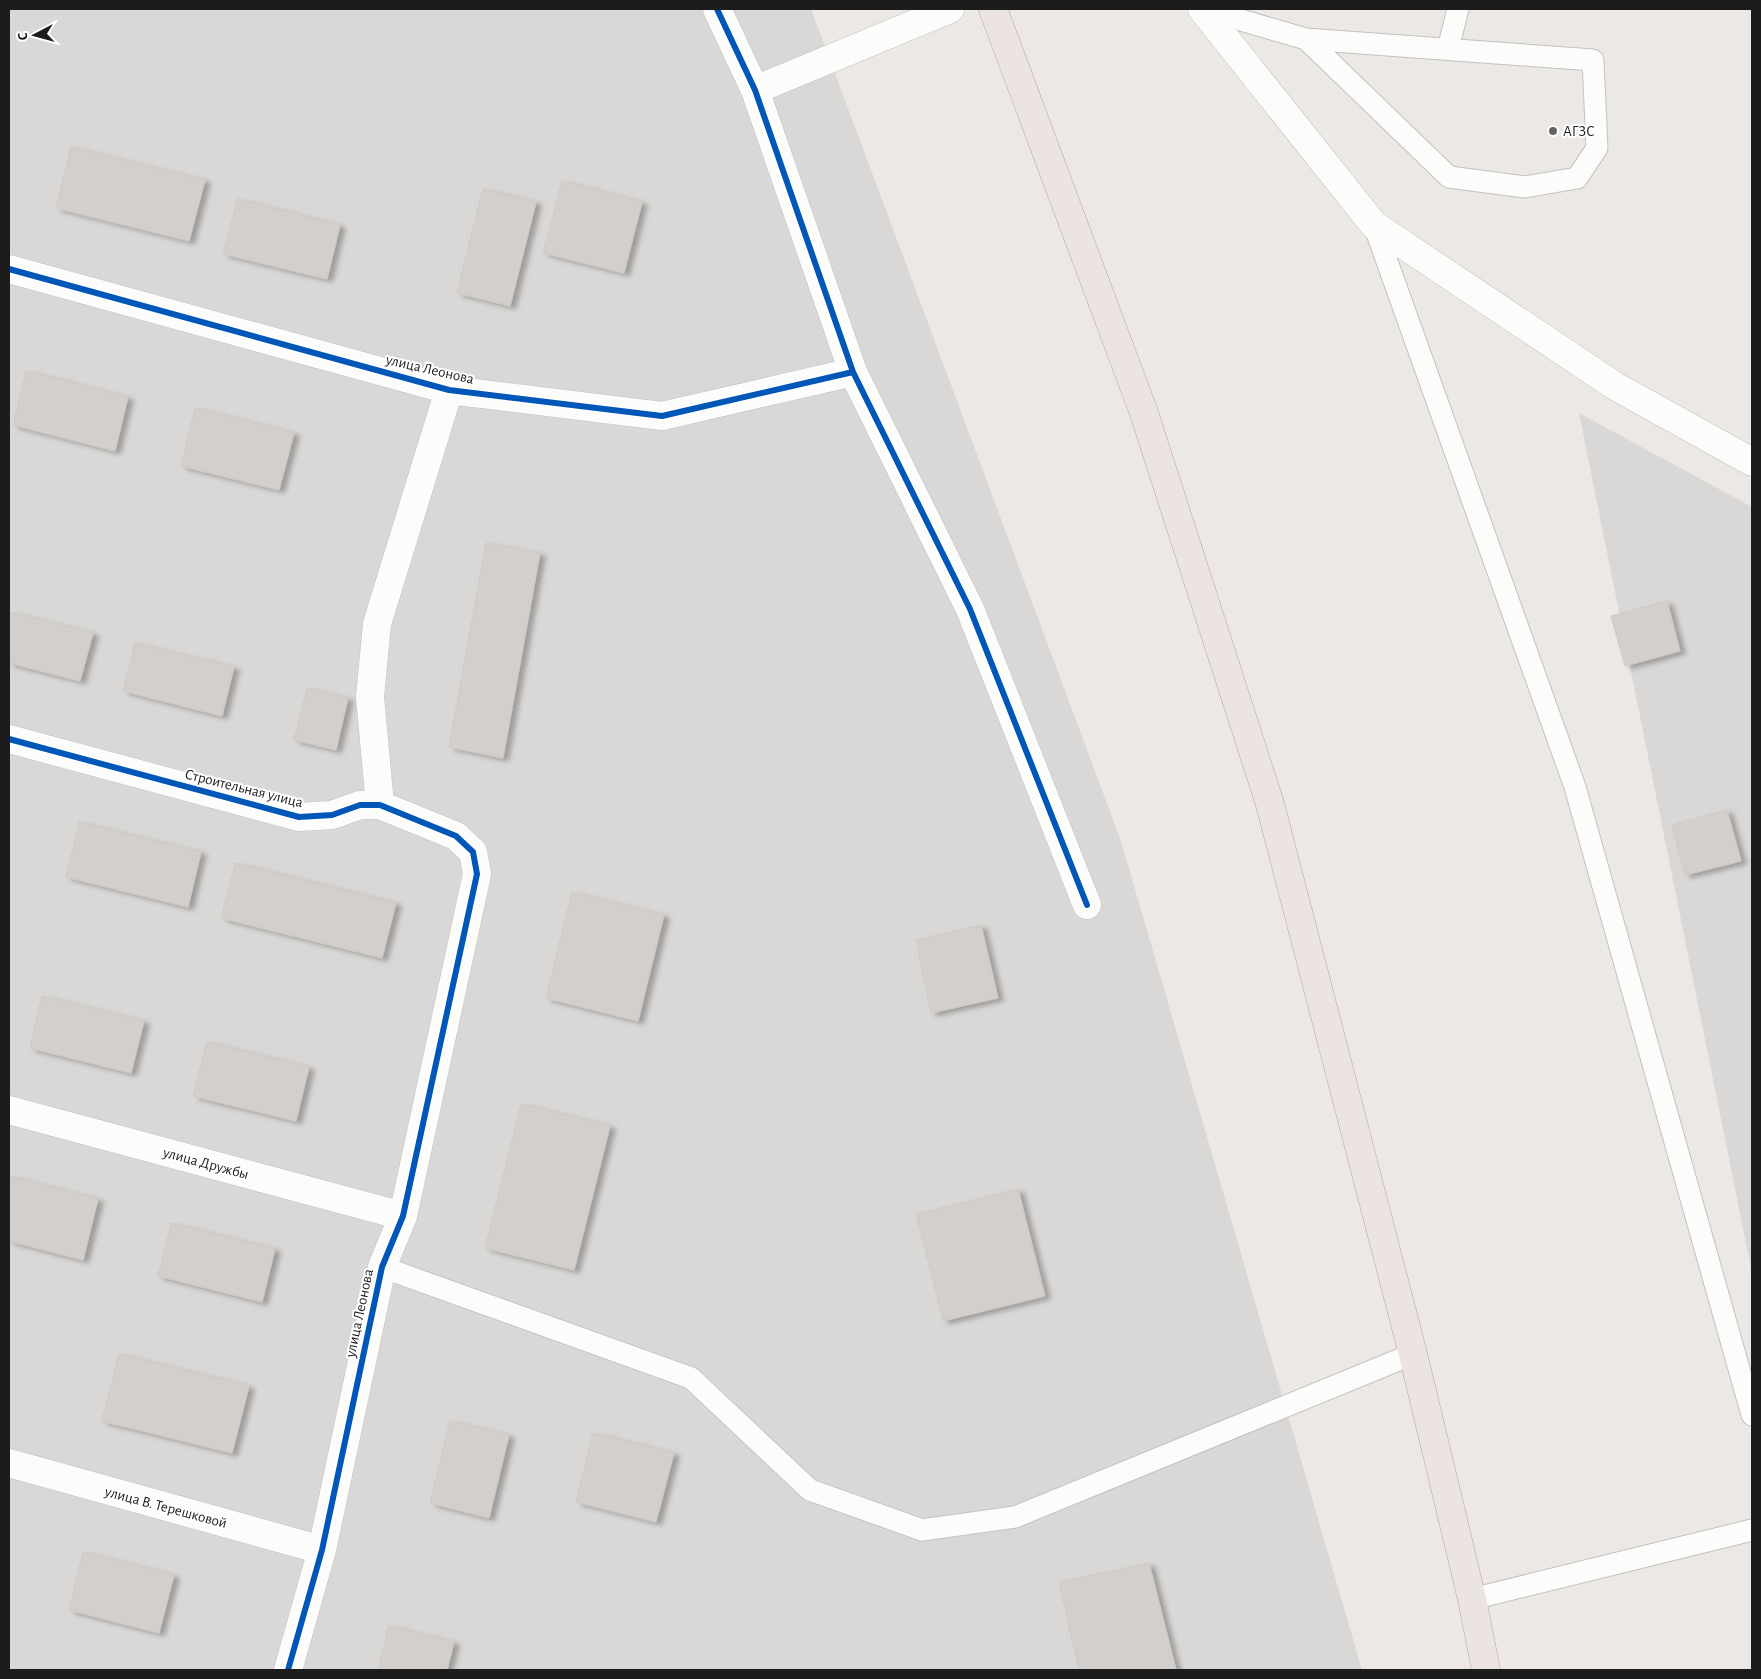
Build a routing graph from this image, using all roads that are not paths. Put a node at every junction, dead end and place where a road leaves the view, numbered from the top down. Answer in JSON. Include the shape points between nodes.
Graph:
{"nodes":[{"id":1,"x":717,"y":9,"type":"edge"},
{"id":2,"x":950,"y":9,"type":"edge"},
{"id":3,"x":993,"y":9,"type":"edge"},
{"id":4,"x":1202,"y":9,"type":"edge"},
{"id":5,"x":1458,"y":9,"type":"edge"},
{"id":6,"x":1306,"y":39,"type":"junction"},
{"id":7,"x":1448,"y":49,"type":"junction"},
{"id":8,"x":755,"y":90,"type":"junction"},
{"id":9,"x":1374,"y":226,"type":"junction"},
{"id":10,"x":9,"y":269,"type":"edge"},
{"id":11,"x":853,"y":372,"type":"junction"},
{"id":12,"x":449,"y":390,"type":"junction"},
{"id":13,"x":1752,"y":462,"type":"edge"},
{"id":14,"x":9,"y":739,"type":"edge"},
{"id":15,"x":380,"y":805,"type":"junction"},
{"id":16,"x":477,"y":874,"type":"joint"},
{"id":17,"x":1087,"y":905,"type":"dead end"},
{"id":18,"x":9,"y":1110,"type":"edge"},
{"id":19,"x":403,"y":1216,"type":"junction"},
{"id":20,"x":382,"y":1267,"type":"junction"},
{"id":21,"x":1413,"y":1354,"type":"junction"},
{"id":22,"x":1752,"y":1415,"type":"edge"},
{"id":23,"x":9,"y":1463,"type":"edge"},
{"id":24,"x":1752,"y":1530,"type":"edge"},
{"id":25,"x":322,"y":1550,"type":"junction"},
{"id":26,"x":1472,"y":1599,"type":"junction"},
{"id":27,"x":288,"y":1670,"type":"edge"},
{"id":28,"x":1486,"y":1670,"type":"edge"}],
"edges":[{"from":1,"to":8,"type":"street"},
{"from":2,"to":8,"type":"street"},
{"from":3,"to":21,"type":"highway","via":[[1144,413],[1270,804]]},
{"from":4,"to":6,"type":"lane"},
{"from":4,"to":9,"type":"street"},
{"from":5,"to":7,"type":"lane"},
{"from":6,"to":7,"type":"lane"},
{"from":6,"to":7,"type":"lane","via":[[1449,177],[1525,187],[1577,178],[1597,148],[1593,60]]},
{"from":8,"to":11,"type":"street"},
{"from":9,"to":13,"type":"street","via":[[1615,386]]},
{"from":9,"to":22,"type":"lane","via":[[1575,787]]},
{"from":10,"to":12,"type":"street","name":"улица Леонова"},
{"from":11,"to":12,"type":"street","name":"улица Леонова","via":[[662,416]]},
{"from":11,"to":17,"type":"street","via":[[970,609]]},
{"from":12,"to":15,"type":"street","name":"улица Леонова","via":[[378,624],[370,697]]},
{"from":14,"to":15,"type":"street","name":"Строительная улица","via":[[299,817],[332,815],[360,805]]},
{"from":15,"to":16,"type":"street","name":"Строительная улица","via":[[456,836],[473,852]]},
{"from":16,"to":19,"type":"street","name":"улица Леонова"},
{"from":18,"to":19,"type":"street","name":"улица Дружбы"},
{"from":19,"to":20,"type":"street","name":"улица Леонова"},
{"from":20,"to":21,"type":"lane","via":[[690,1378],[810,1490],[922,1530],[1015,1517]]},
{"from":20,"to":25,"type":"street","name":"улица Леонова"},
{"from":21,"to":26,"type":"highway"},
{"from":23,"to":25,"type":"street","name":"улица В. Терешковой"},
{"from":24,"to":26,"type":"lane"},
{"from":25,"to":27,"type":"street","name":"улица Леонова"},
{"from":26,"to":28,"type":"highway"}]}
